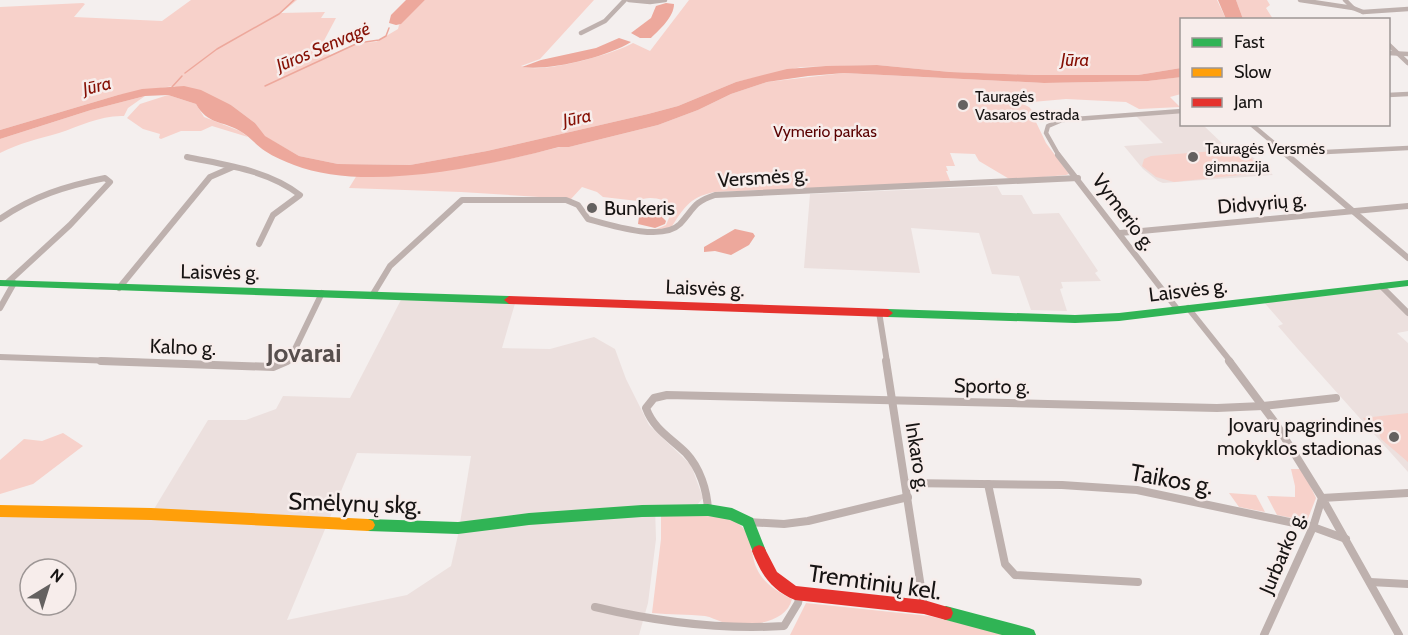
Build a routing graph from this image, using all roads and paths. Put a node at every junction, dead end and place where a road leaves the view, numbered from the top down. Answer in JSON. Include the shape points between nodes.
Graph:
{"nodes":[{"id":1,"x":627,"y":0,"type":"edge"},
{"id":2,"x":665,"y":0,"type":"edge"},
{"id":3,"x":1300,"y":0,"type":"edge"},
{"id":4,"x":1345,"y":0,"type":"edge"},
{"id":5,"x":1353,"y":8,"type":"junction"},
{"id":6,"x":1408,"y":9,"type":"edge"},
{"id":7,"x":1364,"y":15,"type":"edge"},
{"id":8,"x":581,"y":33,"type":"dead end"},
{"id":9,"x":1390,"y":45,"type":"edge"},
{"id":10,"x":1390,"y":52,"type":"edge"},
{"id":11,"x":1398,"y":54,"type":"junction"},
{"id":12,"x":1408,"y":54,"type":"edge"},
{"id":13,"x":1408,"y":63,"type":"edge"},
{"id":14,"x":1408,"y":94,"type":"edge"},
{"id":15,"x":1390,"y":95,"type":"edge"},
{"id":16,"x":1180,"y":111,"type":"edge"},
{"id":17,"x":1253,"y":126,"type":"edge"},
{"id":18,"x":1408,"y":148,"type":"edge"},
{"id":19,"x":1284,"y":154,"type":"junction"},
{"id":20,"x":186,"y":157,"type":"dead end"},
{"id":21,"x":233,"y":167,"type":"junction"},
{"id":22,"x":1077,"y":178,"type":"junction"},
{"id":23,"x":1408,"y":206,"type":"edge"},
{"id":24,"x":1352,"y":212,"type":"junction"},
{"id":25,"x":0,"y":219,"type":"edge"},
{"id":26,"x":1120,"y":233,"type":"junction"},
{"id":27,"x":259,"y":244,"type":"dead end"},
{"id":28,"x":1408,"y":258,"type":"edge"},
{"id":29,"x":7,"y":283,"type":"edge"},
{"id":30,"x":1408,"y":283,"type":"edge"},
{"id":31,"x":1381,"y":286,"type":"junction"},
{"id":32,"x":119,"y":288,"type":"junction"},
{"id":33,"x":322,"y":293,"type":"junction"},
{"id":34,"x":373,"y":294,"type":"junction"},
{"id":35,"x":0,"y":308,"type":"edge"},
{"id":36,"x":1183,"y":309,"type":"junction"},
{"id":37,"x":879,"y":312,"type":"junction"},
{"id":38,"x":1408,"y":312,"type":"edge"},
{"id":39,"x":0,"y":357,"type":"edge"},
{"id":40,"x":1336,"y":398,"type":"dead end"},
{"id":41,"x":893,"y":400,"type":"junction"},
{"id":42,"x":1263,"y":406,"type":"junction"},
{"id":43,"x":906,"y":483,"type":"junction"},
{"id":44,"x":988,"y":484,"type":"junction"},
{"id":45,"x":1408,"y":493,"type":"edge"},
{"id":46,"x":908,"y":497,"type":"junction"},
{"id":47,"x":1322,"y":498,"type":"junction"},
{"id":48,"x":708,"y":510,"type":"junction"},
{"id":49,"x":0,"y":511,"type":"edge"},
{"id":50,"x":748,"y":522,"type":"junction"},
{"id":51,"x":1313,"y":527,"type":"junction"},
{"id":52,"x":1346,"y":539,"type":"junction"},
{"id":53,"x":1138,"y":582,"type":"dead end"},
{"id":54,"x":1370,"y":582,"type":"junction"},
{"id":55,"x":1408,"y":584,"type":"edge"},
{"id":56,"x":800,"y":594,"type":"junction"},
{"id":57,"x":595,"y":607,"type":"dead end"},
{"id":58,"x":924,"y":607,"type":"junction"},
{"id":59,"x":783,"y":631,"type":"edge"},
{"id":60,"x":1029,"y":635,"type":"edge"},
{"id":61,"x":1263,"y":635,"type":"edge"},
{"id":62,"x":1399,"y":635,"type":"edge"}],
"edges":[{"from":1,"to":2,"type":"street"},
{"from":1,"to":8,"type":"street","via":[[605,21]]},
{"from":3,"to":5,"type":"street"},
{"from":4,"to":5,"type":"street"},
{"from":5,"to":7,"type":"street"},
{"from":6,"to":7,"type":"street"},
{"from":9,"to":11,"type":"street"},
{"from":10,"to":11,"type":"street"},
{"from":11,"to":12,"type":"street"},
{"from":11,"to":13,"type":"street"},
{"from":14,"to":15,"type":"street"},
{"from":16,"to":22,"type":"street","name":"Vymerio g.","via":[[1062,120],[1048,126],[1046,133],[1053,147]]},
{"from":17,"to":19,"type":"street"},
{"from":18,"to":19,"type":"street"},
{"from":19,"to":24,"type":"street"},
{"from":20,"to":21,"type":"street"},
{"from":21,"to":27,"type":"street","via":[[284,184],[300,195],[273,215]]},
{"from":21,"to":32,"type":"street","via":[[210,177]]},
{"from":22,"to":26,"type":"street","name":"Vymerio g."},
{"from":22,"to":34,"type":"street","name":"Versmės g.","via":[[715,195],[702,198],[675,228],[659,234],[588,219],[578,205],[566,200],[462,200],[390,266]]},
{"from":23,"to":24,"type":"street","name":"Didvyrių g."},
{"from":24,"to":26,"type":"street","name":"Didvyrių g."},
{"from":24,"to":28,"type":"street"},
{"from":25,"to":29,"type":"street","via":[[28,199],[51,190],[105,178],[110,182]]},
{"from":26,"to":36,"type":"street","name":"Vymerio g."},
{"from":29,"to":32,"type":"street","name":"Laisvės g."},
{"from":29,"to":35,"type":"street"},
{"from":30,"to":31,"type":"street","name":"Laisvės g."},
{"from":31,"to":36,"type":"street","name":"Laisvės g."},
{"from":31,"to":38,"type":"street"},
{"from":32,"to":33,"type":"street","name":"Laisvės g."},
{"from":33,"to":34,"type":"street","name":"Laisvės g."},
{"from":33,"to":39,"type":"street","name":"Kalno g.","via":[[293,353],[286,362],[273,367]]},
{"from":34,"to":37,"type":"street","name":"Laisvės g."},
{"from":36,"to":37,"type":"street","name":"Laisvės g.","via":[[1075,319]]},
{"from":36,"to":42,"type":"street","name":"Jurbarko g."},
{"from":37,"to":41,"type":"street","name":"Inkaro g."},
{"from":40,"to":42,"type":"street","name":"Sporto g."},
{"from":41,"to":42,"type":"street","name":"Sporto g."},
{"from":41,"to":43,"type":"street","name":"Inkaro g."},
{"from":41,"to":48,"type":"street","name":"Sporto g.","via":[[667,395],[649,401],[646,408],[652,424],[694,463]]},
{"from":42,"to":47,"type":"street","name":"Jurbarko g.","via":[[1304,463]]},
{"from":43,"to":44,"type":"street","name":"Taikos g."},
{"from":43,"to":46,"type":"street","name":"Inkaro g."},
{"from":44,"to":51,"type":"street","name":"Taikos g.","via":[[1137,490]]},
{"from":44,"to":53,"type":"street","via":[[1005,564],[1015,575]]},
{"from":45,"to":47,"type":"street"},
{"from":46,"to":50,"type":"street","via":[[808,521]]},
{"from":46,"to":58,"type":"street","name":"Inkaro g."},
{"from":47,"to":51,"type":"street","name":"Jurbarko g."},
{"from":47,"to":52,"type":"street"},
{"from":48,"to":49,"type":"street","name":"Smėlynų skg.","via":[[631,512],[458,528]]},
{"from":48,"to":50,"type":"street","via":[[732,514]]},
{"from":50,"to":56,"type":"street","name":"Tremtinių kel.","via":[[767,573],[783,587]]},
{"from":51,"to":52,"type":"street","name":"Taikos g."},
{"from":51,"to":61,"type":"street","name":"Jurbarko g."},
{"from":52,"to":54,"type":"street"},
{"from":54,"to":55,"type":"street"},
{"from":54,"to":62,"type":"street"},
{"from":56,"to":58,"type":"street","name":"Tremtinių kel."},
{"from":56,"to":59,"type":"street"},
{"from":57,"to":59,"type":"street","via":[[655,620]]},
{"from":58,"to":60,"type":"street","name":"Tremtinių kel."}]}
